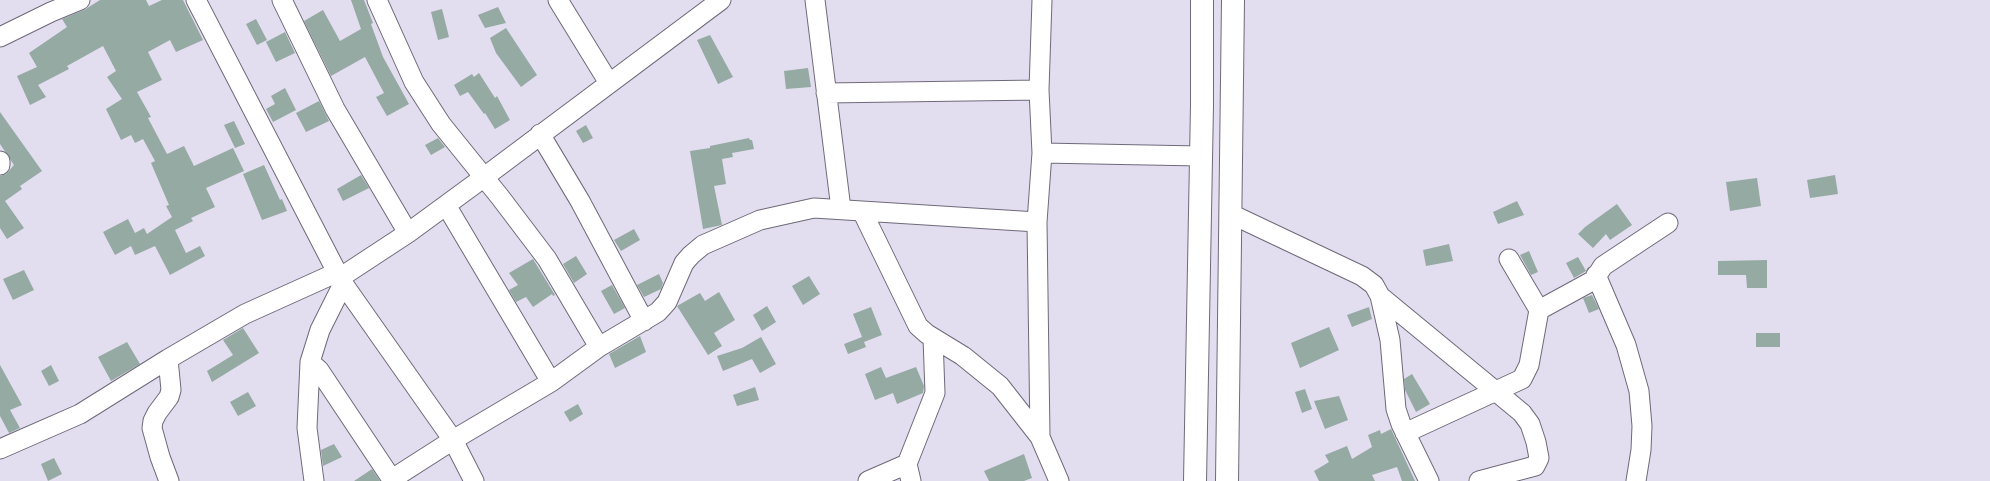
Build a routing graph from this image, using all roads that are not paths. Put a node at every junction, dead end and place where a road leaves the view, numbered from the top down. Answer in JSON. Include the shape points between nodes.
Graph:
{"nodes":[{"id":1,"x":80,"y":0,"type":"edge"},
{"id":2,"x":196,"y":0,"type":"edge"},
{"id":3,"x":282,"y":0,"type":"edge"},
{"id":4,"x":377,"y":0,"type":"edge"},
{"id":5,"x":558,"y":0,"type":"edge"},
{"id":6,"x":721,"y":0,"type":"edge"},
{"id":7,"x":814,"y":0,"type":"edge"},
{"id":8,"x":1042,"y":0,"type":"edge"},
{"id":9,"x":1202,"y":0,"type":"edge"},
{"id":10,"x":1233,"y":0,"type":"edge"},
{"id":11,"x":48,"y":6,"type":"edge"},
{"id":12,"x":0,"y":37,"type":"edge"},
{"id":13,"x":609,"y":83,"type":"junction"},
{"id":14,"x":1039,"y":90,"type":"junction"},
{"id":15,"x":826,"y":93,"type":"junction"},
{"id":16,"x":540,"y":134,"type":"junction"},
{"id":17,"x":1042,"y":153,"type":"junction"},
{"id":18,"x":1200,"y":156,"type":"junction"},
{"id":19,"x":0,"y":161,"type":"edge"},
{"id":20,"x":0,"y":165,"type":"edge"},
{"id":21,"x":483,"y":178,"type":"junction"},
{"id":22,"x":446,"y":205,"type":"junction"},
{"id":23,"x":841,"y":210,"type":"junction"},
{"id":24,"x":862,"y":211,"type":"junction"},
{"id":25,"x":1231,"y":214,"type":"junction"},
{"id":26,"x":1037,"y":222,"type":"junction"},
{"id":27,"x":1668,"y":223,"type":"dead end"},
{"id":28,"x":408,"y":233,"type":"junction"},
{"id":29,"x":1509,"y":259,"type":"dead end"},
{"id":30,"x":1596,"y":275,"type":"junction"},
{"id":31,"x":340,"y":277,"type":"junction"},
{"id":32,"x":1380,"y":296,"type":"junction"},
{"id":33,"x":1539,"y":310,"type":"junction"},
{"id":34,"x":644,"y":322,"type":"junction"},
{"id":35,"x":933,"y":338,"type":"junction"},
{"id":36,"x":599,"y":347,"type":"junction"},
{"id":37,"x":168,"y":359,"type":"junction"},
{"id":38,"x":310,"y":362,"type":"junction"},
{"id":39,"x":551,"y":382,"type":"junction"},
{"id":40,"x":1495,"y":391,"type":"junction"},
{"id":41,"x":1405,"y":433,"type":"junction"},
{"id":42,"x":1040,"y":437,"type":"junction"},
{"id":43,"x":453,"y":440,"type":"junction"},
{"id":44,"x":0,"y":449,"type":"edge"},
{"id":45,"x":909,"y":473,"type":"edge"},
{"id":46,"x":392,"y":480,"type":"edge"},
{"id":47,"x":169,"y":481,"type":"edge"},
{"id":48,"x":314,"y":481,"type":"edge"},
{"id":49,"x":474,"y":481,"type":"edge"},
{"id":50,"x":868,"y":481,"type":"edge"},
{"id":51,"x":1060,"y":481,"type":"edge"},
{"id":52,"x":1195,"y":481,"type":"edge"},
{"id":53,"x":1226,"y":481,"type":"edge"},
{"id":54,"x":1429,"y":481,"type":"edge"},
{"id":55,"x":1479,"y":481,"type":"edge"},
{"id":56,"x":1636,"y":481,"type":"edge"}],
"edges":[{"from":1,"to":11,"type":"street"},
{"from":2,"to":31,"type":"street"},
{"from":3,"to":28,"type":"street","via":[[335,109]]},
{"from":4,"to":21,"type":"street","via":[[414,82],[441,124]]},
{"from":5,"to":13,"type":"street"},
{"from":6,"to":13,"type":"street"},
{"from":7,"to":15,"type":"street"},
{"from":8,"to":14,"type":"street"},
{"from":9,"to":18,"type":"main road"},
{"from":10,"to":25,"type":"main road"},
{"from":11,"to":12,"type":"street"},
{"from":13,"to":16,"type":"street"},
{"from":14,"to":15,"type":"street"},
{"from":14,"to":17,"type":"street"},
{"from":15,"to":23,"type":"street"},
{"from":16,"to":21,"type":"street"},
{"from":16,"to":34,"type":"street","via":[[580,201]]},
{"from":17,"to":18,"type":"street"},
{"from":17,"to":26,"type":"street"},
{"from":18,"to":52,"type":"main road"},
{"from":19,"to":20,"type":"street"},
{"from":21,"to":22,"type":"street"},
{"from":21,"to":36,"type":"street","via":[[547,259]]},
{"from":22,"to":28,"type":"street"},
{"from":22,"to":39,"type":"street"},
{"from":23,"to":24,"type":"street"},
{"from":23,"to":34,"type":"street","via":[[814,208],[760,220],[704,245],[691,254],[684,263],[667,302]]},
{"from":24,"to":26,"type":"street"},
{"from":24,"to":35,"type":"street","via":[[918,326]]},
{"from":25,"to":32,"type":"street","via":[[1362,276],[1374,285]]},
{"from":25,"to":53,"type":"main road"},
{"from":26,"to":42,"type":"street"},
{"from":27,"to":30,"type":"street","via":[[1603,266]]},
{"from":28,"to":31,"type":"street"},
{"from":29,"to":33,"type":"street"},
{"from":30,"to":33,"type":"street","via":[[1594,280]]},
{"from":30,"to":56,"type":"street","via":[[1626,345],[1639,391],[1641,442]]},
{"from":31,"to":37,"type":"street","via":[[244,314]]},
{"from":31,"to":38,"type":"street","via":[[341,288],[320,330]]},
{"from":31,"to":43,"type":"street"},
{"from":32,"to":40,"type":"street"},
{"from":32,"to":41,"type":"street","via":[[1391,347],[1396,409]]},
{"from":33,"to":40,"type":"street","via":[[1527,372],[1522,379]]},
{"from":34,"to":36,"type":"street"},
{"from":35,"to":42,"type":"street","via":[[963,356],[1000,386]]},
{"from":35,"to":45,"type":"street","via":[[935,394]]},
{"from":36,"to":39,"type":"street"},
{"from":37,"to":44,"type":"street","via":[[80,414]]},
{"from":37,"to":47,"type":"street","via":[[171,390],[153,421],[152,428]]},
{"from":38,"to":46,"type":"street","via":[[319,370]]},
{"from":38,"to":48,"type":"street","via":[[308,428]]},
{"from":39,"to":43,"type":"street"},
{"from":40,"to":41,"type":"street"},
{"from":40,"to":55,"type":"street","via":[[1522,413],[1530,424],[1539,458],[1535,466]]},
{"from":41,"to":54,"type":"street"},
{"from":42,"to":51,"type":"street"},
{"from":43,"to":46,"type":"street"},
{"from":43,"to":49,"type":"street"},
{"from":45,"to":50,"type":"street"}]}
